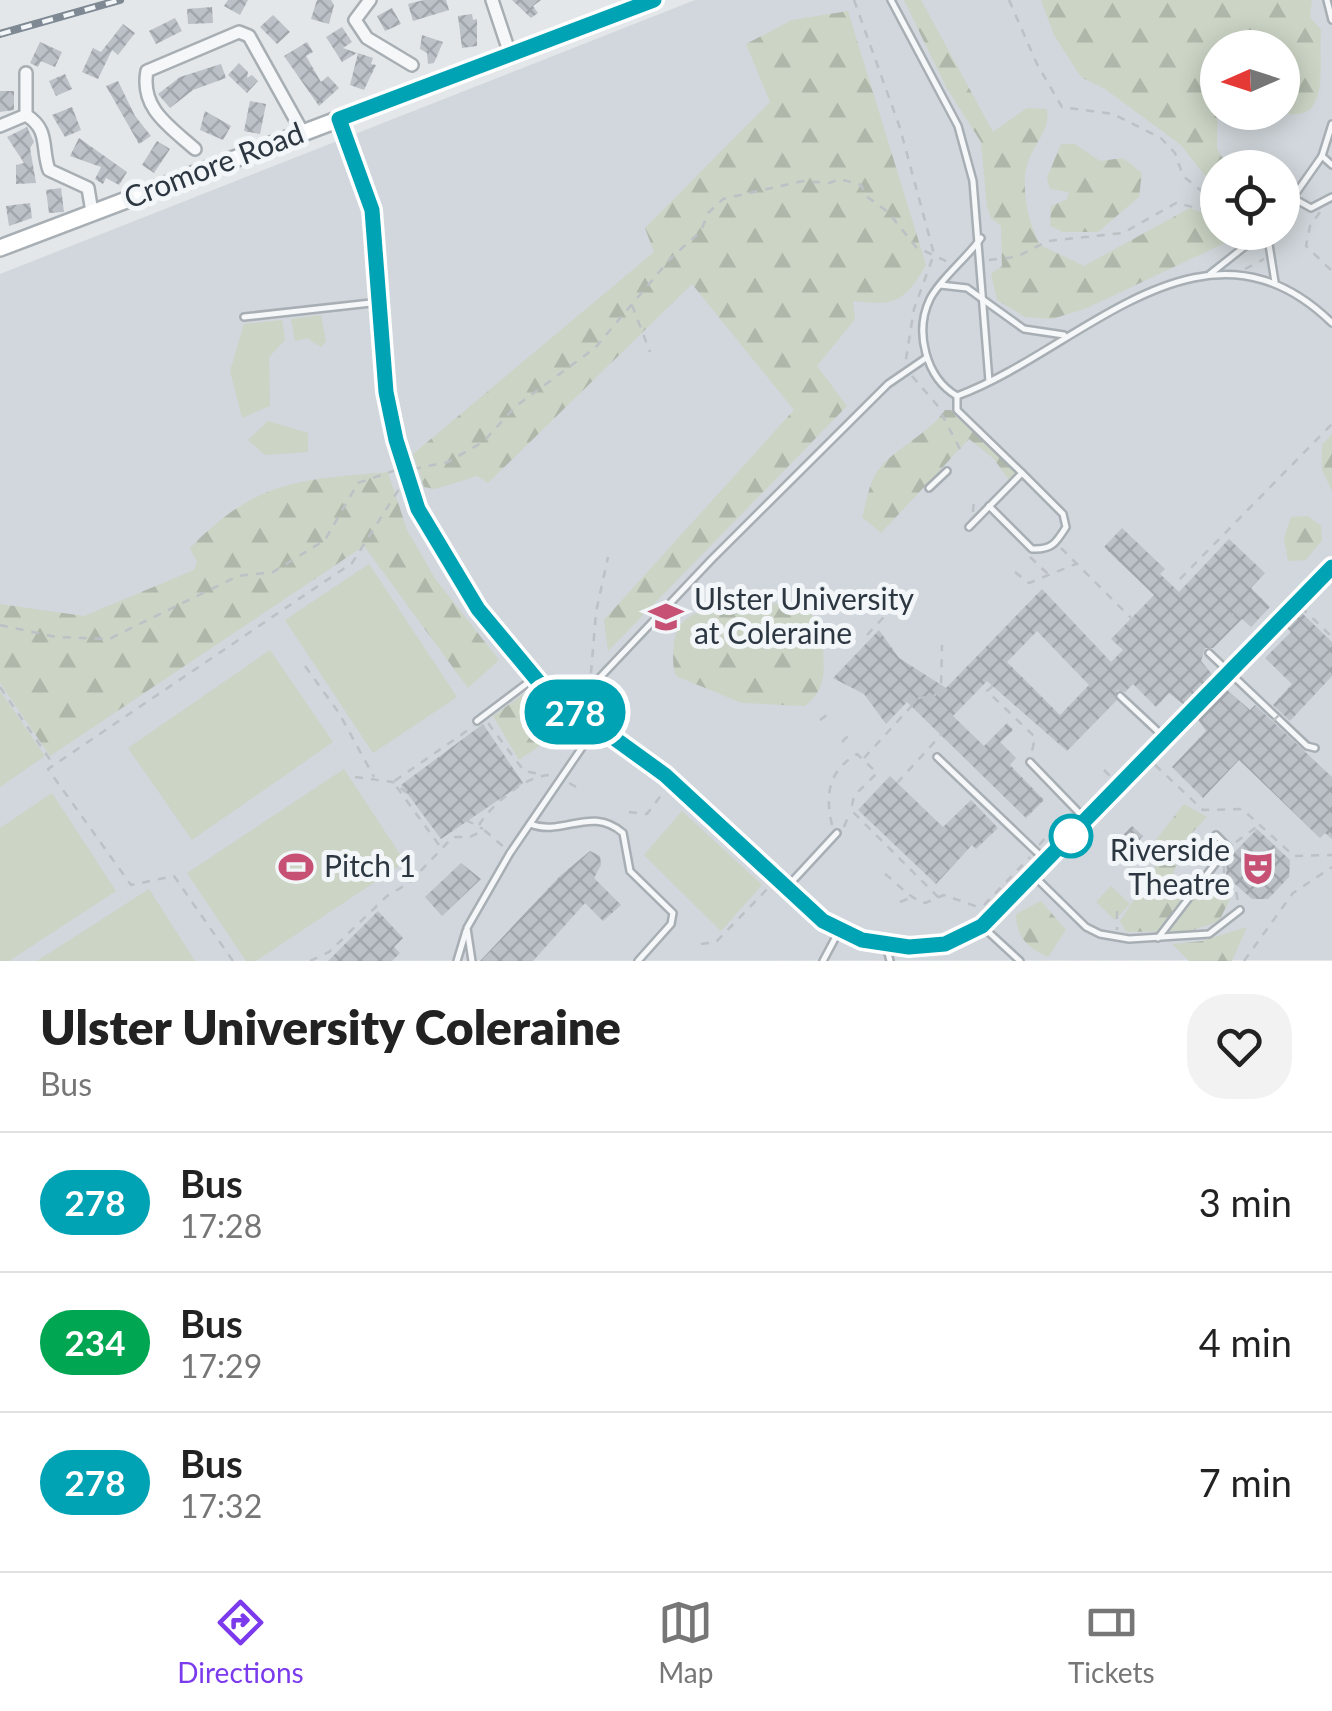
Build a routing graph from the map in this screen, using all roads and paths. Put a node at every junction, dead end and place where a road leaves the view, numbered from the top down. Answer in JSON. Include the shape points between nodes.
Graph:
{"nodes":[{"id":1,"x":370,"y":0,"type":"edge"},
{"id":2,"x":492,"y":0,"type":"edge"},
{"id":3,"x":653,"y":0,"type":"edge"},
{"id":4,"x":854,"y":0,"type":"edge"},
{"id":5,"x":892,"y":0,"type":"edge"},
{"id":6,"x":1009,"y":0,"type":"edge"},
{"id":7,"x":1327,"y":0,"type":"edge"},
{"id":8,"x":1332,"y":20,"type":"edge"},
{"id":9,"x":510,"y":54,"type":"junction"},
{"id":10,"x":412,"y":66,"type":"dead end"},
{"id":11,"x":26,"y":73,"type":"dead end"},
{"id":12,"x":26,"y":115,"type":"junction"},
{"id":13,"x":339,"y":119,"type":"junction"},
{"id":14,"x":1332,"y":124,"type":"edge"},
{"id":15,"x":0,"y":126,"type":"edge"},
{"id":16,"x":303,"y":133,"type":"junction"},
{"id":17,"x":195,"y":149,"type":"dead end"},
{"id":18,"x":1322,"y":156,"type":"junction"},
{"id":19,"x":1332,"y":165,"type":"edge"},
{"id":20,"x":1200,"y":190,"type":"edge"},
{"id":21,"x":1300,"y":191,"type":"edge"},
{"id":22,"x":1332,"y":197,"type":"edge"},
{"id":23,"x":1300,"y":202,"type":"edge"},
{"id":24,"x":1323,"y":208,"type":"dead end"},
{"id":25,"x":1200,"y":209,"type":"edge"},
{"id":26,"x":92,"y":212,"type":"junction"},
{"id":27,"x":1312,"y":214,"type":"dead end"},
{"id":28,"x":1310,"y":226,"type":"junction"},
{"id":29,"x":981,"y":238,"type":"junction"},
{"id":30,"x":0,"y":248,"type":"edge"},
{"id":31,"x":1241,"y":250,"type":"edge"},
{"id":32,"x":1269,"y":250,"type":"edge"},
{"id":33,"x":934,"y":254,"type":"junction"},
{"id":34,"x":1270,"y":256,"type":"junction"},
{"id":35,"x":958,"y":268,"type":"junction"},
{"id":36,"x":982,"y":268,"type":"junction"},
{"id":37,"x":1332,"y":271,"type":"edge"},
{"id":38,"x":1210,"y":274,"type":"junction"},
{"id":39,"x":1242,"y":276,"type":"junction"},
{"id":40,"x":1275,"y":283,"type":"junction"},
{"id":41,"x":938,"y":287,"type":"junction"},
{"id":42,"x":982,"y":299,"type":"junction"},
{"id":43,"x":380,"y":302,"type":"junction"},
{"id":44,"x":631,"y":303,"type":"junction"},
{"id":45,"x":244,"y":317,"type":"dead end"},
{"id":46,"x":1332,"y":323,"type":"edge"},
{"id":47,"x":1064,"y":335,"type":"junction"},
{"id":48,"x":650,"y":352,"type":"dead end"},
{"id":49,"x":926,"y":358,"type":"junction"},
{"id":50,"x":908,"y":371,"type":"junction"},
{"id":51,"x":989,"y":381,"type":"junction"},
{"id":52,"x":957,"y":396,"type":"junction"},
{"id":53,"x":1332,"y":424,"type":"edge"},
{"id":54,"x":963,"y":455,"type":"dead end"},
{"id":55,"x":405,"y":466,"type":"junction"},
{"id":56,"x":415,"y":470,"type":"junction"},
{"id":57,"x":946,"y":471,"type":"dead end"},
{"id":58,"x":1022,"y":473,"type":"junction"},
{"id":59,"x":408,"y":477,"type":"junction"},
{"id":60,"x":929,"y":488,"type":"dead end"},
{"id":61,"x":990,"y":506,"type":"junction"},
{"id":62,"x":968,"y":526,"type":"dead end"},
{"id":63,"x":1056,"y":543,"type":"junction"},
{"id":64,"x":608,"y":557,"type":"dead end"},
{"id":65,"x":1076,"y":564,"type":"junction"},
{"id":66,"x":1332,"y":566,"type":"edge"},
{"id":67,"x":1015,"y":572,"type":"dead end"},
{"id":68,"x":1180,"y":579,"type":"dead end"},
{"id":69,"x":897,"y":603,"type":"dead end"},
{"id":70,"x":1298,"y":603,"type":"junction"},
{"id":71,"x":1235,"y":612,"type":"dead end"},
{"id":72,"x":1131,"y":618,"type":"dead end"},
{"id":73,"x":1228,"y":620,"type":"dead end"},
{"id":74,"x":0,"y":626,"type":"edge"},
{"id":75,"x":867,"y":635,"type":"dead end"},
{"id":76,"x":1332,"y":638,"type":"edge"},
{"id":77,"x":942,"y":646,"type":"dead end"},
{"id":78,"x":1209,"y":653,"type":"dead end"},
{"id":79,"x":306,"y":666,"type":"dead end"},
{"id":80,"x":1229,"y":672,"type":"junction"},
{"id":81,"x":534,"y":678,"type":"junction"},
{"id":82,"x":1223,"y":678,"type":"dead end"},
{"id":83,"x":592,"y":684,"type":"junction"},
{"id":84,"x":993,"y":686,"type":"dead end"},
{"id":85,"x":0,"y":687,"type":"edge"},
{"id":86,"x":1120,"y":696,"type":"dead end"},
{"id":87,"x":570,"y":708,"type":"junction"},
{"id":88,"x":1281,"y":713,"type":"dead end"},
{"id":89,"x":828,"y":714,"type":"dead end"},
{"id":90,"x":1186,"y":715,"type":"dead end"},
{"id":91,"x":820,"y":720,"type":"dead end"},
{"id":92,"x":1273,"y":721,"type":"dead end"},
{"id":93,"x":476,"y":723,"type":"junction"},
{"id":94,"x":596,"y":727,"type":"junction"},
{"id":95,"x":849,"y":735,"type":"dead end"},
{"id":96,"x":942,"y":736,"type":"dead end"},
{"id":97,"x":1165,"y":738,"type":"junction"},
{"id":98,"x":842,"y":742,"type":"dead end"},
{"id":99,"x":1316,"y":748,"type":"dead end"},
{"id":100,"x":937,"y":757,"type":"dead end"},
{"id":101,"x":863,"y":760,"type":"junction"},
{"id":102,"x":1030,"y":762,"type":"joint"},
{"id":103,"x":54,"y":765,"type":"junction"},
{"id":104,"x":1155,"y":765,"type":"dead end"},
{"id":105,"x":1104,"y":770,"type":"dead end"},
{"id":106,"x":541,"y":774,"type":"junction"},
{"id":107,"x":355,"y":777,"type":"dead end"},
{"id":108,"x":374,"y":777,"type":"junction"},
{"id":109,"x":561,"y":778,"type":"junction"},
{"id":110,"x":672,"y":781,"type":"junction"},
{"id":111,"x":1115,"y":781,"type":"dead end"},
{"id":112,"x":393,"y":782,"type":"junction"},
{"id":113,"x":897,"y":783,"type":"dead end"},
{"id":114,"x":578,"y":788,"type":"dead end"},
{"id":115,"x":406,"y":792,"type":"dead end"},
{"id":116,"x":851,"y":810,"type":"junction"},
{"id":117,"x":629,"y":812,"type":"dead end"},
{"id":118,"x":1070,"y":812,"type":"dead end"},
{"id":119,"x":466,"y":820,"type":"dead end"},
{"id":120,"x":1086,"y":820,"type":"junction"},
{"id":121,"x":530,"y":824,"type":"junction"},
{"id":122,"x":479,"y":825,"type":"junction"},
{"id":123,"x":1260,"y":825,"type":"junction"},
{"id":124,"x":484,"y":830,"type":"junction"},
{"id":125,"x":829,"y":830,"type":"dead end"},
{"id":126,"x":837,"y":833,"type":"joint"},
{"id":127,"x":1216,"y":835,"type":"dead end"},
{"id":128,"x":440,"y":846,"type":"junction"},
{"id":129,"x":1038,"y":846,"type":"dead end"},
{"id":130,"x":1228,"y":847,"type":"junction"},
{"id":131,"x":510,"y":853,"type":"junction"},
{"id":132,"x":1332,"y":854,"type":"edge"},
{"id":133,"x":1032,"y":856,"type":"dead end"},
{"id":134,"x":1046,"y":861,"type":"junction"},
{"id":135,"x":1224,"y":868,"type":"dead end"},
{"id":136,"x":1332,"y":868,"type":"edge"},
{"id":137,"x":885,"y":874,"type":"dead end"},
{"id":138,"x":764,"y":875,"type":"dead end"},
{"id":139,"x":1032,"y":875,"type":"junction"},
{"id":140,"x":787,"y":888,"type":"junction"},
{"id":141,"x":912,"y":898,"type":"junction"},
{"id":142,"x":939,"y":898,"type":"junction"},
{"id":143,"x":900,"y":902,"type":"dead end"},
{"id":144,"x":982,"y":906,"type":"junction"},
{"id":145,"x":1240,"y":910,"type":"joint"},
{"id":146,"x":1117,"y":911,"type":"dead end"},
{"id":147,"x":994,"y":915,"type":"junction"},
{"id":148,"x":982,"y":926,"type":"junction"},
{"id":149,"x":467,"y":928,"type":"junction"},
{"id":150,"x":840,"y":931,"type":"junction"},
{"id":151,"x":1118,"y":937,"type":"junction"},
{"id":152,"x":1158,"y":938,"type":"junction"},
{"id":153,"x":701,"y":944,"type":"dead end"},
{"id":154,"x":886,"y":945,"type":"junction"},
{"id":155,"x":312,"y":960,"type":"edge"},
{"id":156,"x":233,"y":961,"type":"edge"},
{"id":157,"x":457,"y":961,"type":"edge"},
{"id":158,"x":472,"y":961,"type":"edge"},
{"id":159,"x":638,"y":961,"type":"edge"},
{"id":160,"x":823,"y":961,"type":"edge"},
{"id":161,"x":890,"y":961,"type":"edge"},
{"id":162,"x":1020,"y":961,"type":"edge"},
{"id":163,"x":1244,"y":961,"type":"edge"}],
"edges":[{"from":1,"to":10,"type":"street","via":[[354,20],[367,38]]},
{"from":2,"to":9,"type":"street"},
{"from":3,"to":9,"type":"main road","name":"Cromore Road"},
{"from":4,"to":33,"type":"path","via":[[900,128]]},
{"from":5,"to":29,"type":"lane","via":[[958,126]]},
{"from":6,"to":20,"type":"path","via":[[1062,106],[1113,114],[1161,138],[1183,176]]},
{"from":7,"to":8,"type":"lane"},
{"from":9,"to":13,"type":"main road","name":"Cromore Road"},
{"from":11,"to":12,"type":"street"},
{"from":12,"to":15,"type":"street"},
{"from":12,"to":26,"type":"street","via":[[46,138],[49,170],[88,188]]},
{"from":13,"to":16,"type":"main road","name":"Cromore Road"},
{"from":13,"to":43,"type":"lane","via":[[372,210]]},
{"from":14,"to":18,"type":"lane"},
{"from":16,"to":17,"type":"street","via":[[248,36],[239,32],[147,71],[143,90],[156,114]]},
{"from":16,"to":26,"type":"main road","name":"Cromore Road"},
{"from":18,"to":19,"type":"lane"},
{"from":18,"to":21,"type":"lane"},
{"from":22,"to":23,"type":"lane","via":[[1311,208]]},
{"from":24,"to":28,"type":"path"},
{"from":25,"to":36,"type":"path","via":[[1176,203],[1123,233],[1048,241],[1016,257],[988,260]]},
{"from":26,"to":30,"type":"main road","name":"Cromore Road"},
{"from":27,"to":28,"type":"path"},
{"from":28,"to":37,"type":"path","via":[[1306,246]]},
{"from":29,"to":35,"type":"lane"},
{"from":29,"to":36,"type":"lane"},
{"from":31,"to":38,"type":"lane"},
{"from":32,"to":34,"type":"lane"},
{"from":33,"to":35,"type":"path"},
{"from":33,"to":44,"type":"path","via":[[916,247],[861,185],[803,181],[724,199]]},
{"from":33,"to":50,"type":"path","via":[[907,336]]},
{"from":34,"to":39,"type":"path"},
{"from":34,"to":40,"type":"lane"},
{"from":35,"to":41,"type":"lane"},
{"from":36,"to":42,"type":"lane"},
{"from":38,"to":39,"type":"lane"},
{"from":38,"to":47,"type":"lane","via":[[1182,278]]},
{"from":39,"to":40,"type":"lane"},
{"from":40,"to":46,"type":"lane"},
{"from":41,"to":42,"type":"lane","via":[[957,284]]},
{"from":41,"to":49,"type":"lane","via":[[926,310]]},
{"from":42,"to":47,"type":"lane","via":[[1024,330]]},
{"from":42,"to":51,"type":"lane"},
{"from":43,"to":45,"type":"lane"},
{"from":43,"to":55,"type":"lane","via":[[386,392]]},
{"from":44,"to":48,"type":"path"},
{"from":44,"to":56,"type":"path","via":[[594,348],[516,406],[483,442],[448,462]]},
{"from":47,"to":51,"type":"lane"},
{"from":49,"to":50,"type":"lane"},
{"from":49,"to":52,"type":"lane","via":[[941,387]]},
{"from":50,"to":54,"type":"path","via":[[937,404]]},
{"from":50,"to":83,"type":"lane","via":[[725,545]]},
{"from":51,"to":52,"type":"lane"},
{"from":52,"to":58,"type":"lane","via":[[957,410]]},
{"from":53,"to":68,"type":"path"},
{"from":55,"to":56,"type":"path"},
{"from":55,"to":59,"type":"lane"},
{"from":55,"to":74,"type":"path","via":[[358,483],[325,540],[273,572],[238,576],[109,639]]},
{"from":56,"to":59,"type":"path"},
{"from":57,"to":60,"type":"lane"},
{"from":58,"to":61,"type":"lane"},
{"from":58,"to":63,"type":"lane","via":[[1063,514],[1066,526]]},
{"from":59,"to":81,"type":"lane","via":[[418,509],[478,609]]},
{"from":59,"to":103,"type":"path","via":[[352,564]]},
{"from":61,"to":62,"type":"lane"},
{"from":61,"to":63,"type":"lane","via":[[1032,548]]},
{"from":63,"to":65,"type":"path"},
{"from":64,"to":83,"type":"path","via":[[596,612]]},
{"from":65,"to":67,"type":"path","via":[[1029,582]]},
{"from":65,"to":72,"type":"path"},
{"from":66,"to":70,"type":"lane"},
{"from":69,"to":75,"type":"path"},
{"from":70,"to":76,"type":"path"},
{"from":70,"to":80,"type":"lane"},
{"from":71,"to":73,"type":"path"},
{"from":77,"to":101,"type":"path","via":[[941,688],[919,698]]},
{"from":78,"to":80,"type":"lane"},
{"from":79,"to":108,"type":"path"},
{"from":80,"to":82,"type":"lane"},
{"from":80,"to":99,"type":"lane"},
{"from":81,"to":87,"type":"lane"},
{"from":81,"to":93,"type":"lane"},
{"from":83,"to":87,"type":"lane"},
{"from":84,"to":102,"type":"path","via":[[987,691],[1036,737]]},
{"from":85,"to":103,"type":"path"},
{"from":86,"to":97,"type":"lane"},
{"from":87,"to":94,"type":"lane"},
{"from":88,"to":92,"type":"path","bridge":true},
{"from":89,"to":91,"type":"path"},
{"from":90,"to":97,"type":"lane"},
{"from":93,"to":106,"type":"path","via":[[486,720],[524,771]]},
{"from":93,"to":112,"type":"path"},
{"from":94,"to":109,"type":"lane"},
{"from":94,"to":110,"type":"lane"},
{"from":95,"to":98,"type":"path"},
{"from":96,"to":113,"type":"path"},
{"from":97,"to":120,"type":"lane"},
{"from":100,"to":134,"type":"lane"},
{"from":101,"to":116,"type":"path","via":[[877,773],[854,796]]},
{"from":101,"to":125,"type":"path","via":[[857,754],[850,758],[830,781]]},
{"from":102,"to":120,"type":"lane"},
{"from":103,"to":156,"type":"path","via":[[48,768],[131,884],[174,876]]},
{"from":104,"to":123,"type":"path","via":[[1203,810],[1242,810]]},
{"from":105,"to":111,"type":"path"},
{"from":106,"to":109,"type":"path"},
{"from":106,"to":122,"type":"path","via":[[489,809]]},
{"from":107,"to":108,"type":"path"},
{"from":108,"to":112,"type":"path"},
{"from":109,"to":114,"type":"path"},
{"from":109,"to":121,"type":"lane"},
{"from":110,"to":117,"type":"path","via":[[647,814]]},
{"from":110,"to":140,"type":"lane"},
{"from":112,"to":115,"type":"path"},
{"from":112,"to":128,"type":"path"},
{"from":116,"to":126,"type":"path"},
{"from":116,"to":142,"type":"path"},
{"from":118,"to":129,"type":"path"},
{"from":119,"to":122,"type":"path"},
{"from":120,"to":134,"type":"lane"},
{"from":121,"to":131,"type":"lane"},
{"from":121,"to":159,"type":"lane","via":[[547,830],[584,819],[623,834],[630,870],[673,913],[672,924]]},
{"from":122,"to":124,"type":"path"},
{"from":123,"to":130,"type":"path"},
{"from":123,"to":132,"type":"path","via":[[1294,856]]},
{"from":124,"to":128,"type":"path"},
{"from":124,"to":131,"type":"path"},
{"from":126,"to":140,"type":"lane"},
{"from":127,"to":130,"type":"lane"},
{"from":128,"to":155,"type":"path","via":[[409,883]]},
{"from":130,"to":152,"type":"lane"},
{"from":131,"to":149,"type":"lane"},
{"from":133,"to":144,"type":"path"},
{"from":134,"to":139,"type":"lane"},
{"from":135,"to":145,"type":"path"},
{"from":136,"to":163,"type":"path","via":[[1292,893]]},
{"from":137,"to":141,"type":"path"},
{"from":138,"to":153,"type":"path","via":[[772,883],[716,942]]},
{"from":139,"to":147,"type":"lane"},
{"from":139,"to":151,"type":"lane","via":[[1086,927]]},
{"from":140,"to":150,"type":"lane"},
{"from":141,"to":142,"type":"path","via":[[925,904]]},
{"from":141,"to":143,"type":"path"},
{"from":142,"to":144,"type":"path"},
{"from":144,"to":147,"type":"path"},
{"from":145,"to":152,"type":"lane","via":[[1209,934]]},
{"from":146,"to":151,"type":"path"},
{"from":147,"to":148,"type":"lane"},
{"from":148,"to":154,"type":"lane","via":[[945,944]]},
{"from":148,"to":162,"type":"lane"},
{"from":149,"to":157,"type":"lane"},
{"from":149,"to":158,"type":"lane"},
{"from":150,"to":154,"type":"lane"},
{"from":150,"to":160,"type":"lane"},
{"from":151,"to":152,"type":"lane"},
{"from":154,"to":161,"type":"lane"}]}
